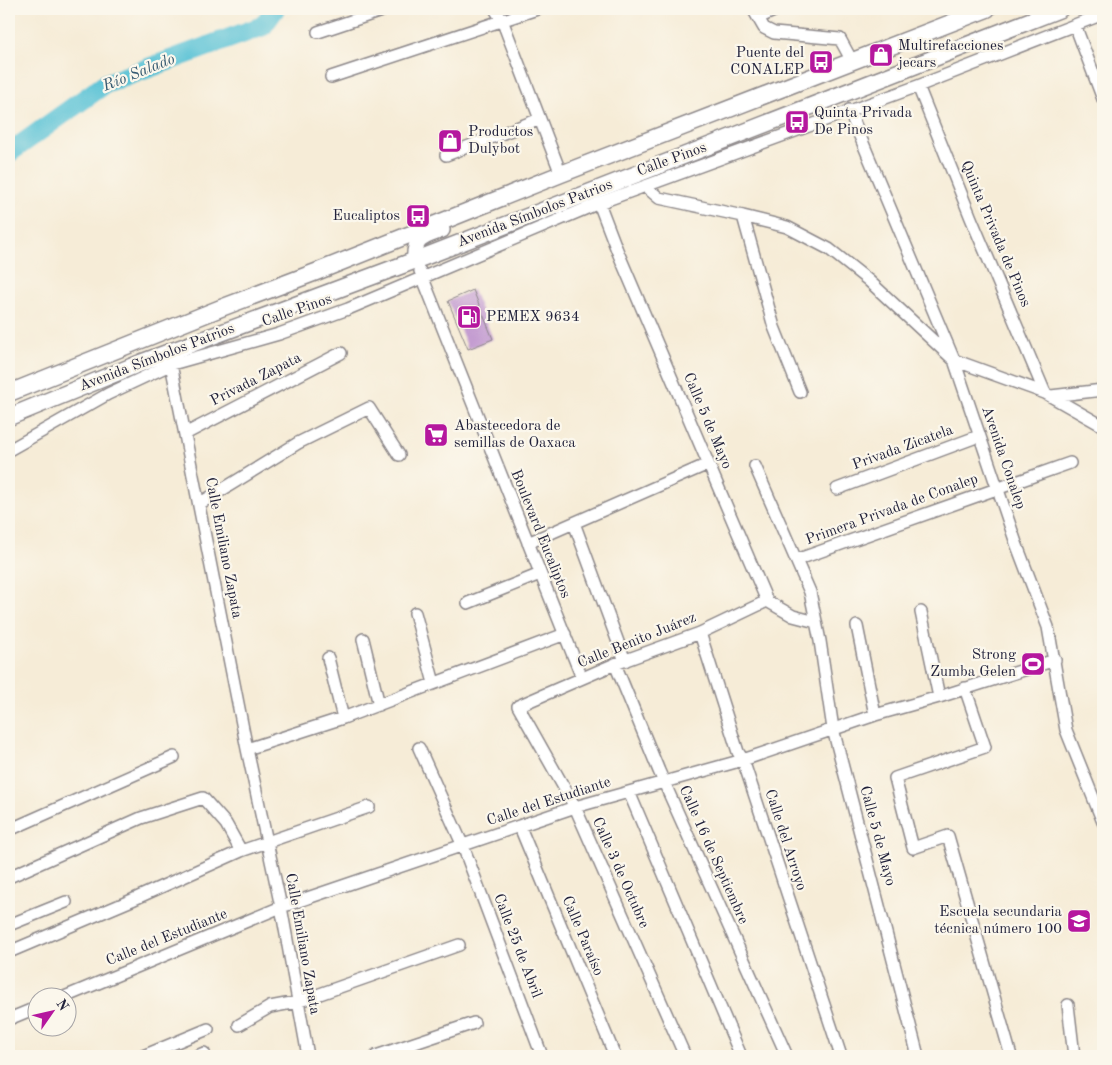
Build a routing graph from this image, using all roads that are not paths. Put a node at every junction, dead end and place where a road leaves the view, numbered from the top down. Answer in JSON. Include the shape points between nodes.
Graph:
{"nodes":[{"id":1,"x":387,"y":9,"type":"edge"},
{"id":2,"x":495,"y":9,"type":"edge"},
{"id":3,"x":537,"y":9,"type":"edge"},
{"id":4,"x":778,"y":9,"type":"edge"},
{"id":5,"x":987,"y":9,"type":"edge"},
{"id":6,"x":1060,"y":9,"type":"edge"},
{"id":7,"x":756,"y":14,"type":"edge"},
{"id":8,"x":1103,"y":14,"type":"edge"},
{"id":9,"x":502,"y":20,"type":"junction"},
{"id":10,"x":1075,"y":25,"type":"junction"},
{"id":11,"x":318,"y":32,"type":"dead end"},
{"id":12,"x":852,"y":61,"type":"junction"},
{"id":13,"x":331,"y":77,"type":"dead end"},
{"id":14,"x":918,"y":86,"type":"junction"},
{"id":15,"x":1103,"y":99,"type":"edge"},
{"id":16,"x":849,"y":110,"type":"junction"},
{"id":17,"x":540,"y":118,"type":"junction"},
{"id":18,"x":784,"y":125,"type":"junction"},
{"id":19,"x":446,"y":155,"type":"dead end"},
{"id":20,"x":560,"y":174,"type":"junction"},
{"id":21,"x":646,"y":186,"type":"junction"},
{"id":22,"x":599,"y":203,"type":"junction"},
{"id":23,"x":480,"y":206,"type":"junction"},
{"id":24,"x":743,"y":216,"type":"junction"},
{"id":25,"x":415,"y":260,"type":"junction"},
{"id":26,"x":422,"y":277,"type":"junction"},
{"id":27,"x":341,"y":353,"type":"dead end"},
{"id":28,"x":170,"y":359,"type":"junction"},
{"id":29,"x":954,"y":360,"type":"junction"},
{"id":30,"x":1103,"y":390,"type":"edge"},
{"id":31,"x":800,"y":392,"type":"dead end"},
{"id":32,"x":9,"y":394,"type":"edge"},
{"id":33,"x":1048,"y":395,"type":"junction"},
{"id":34,"x":9,"y":417,"type":"edge"},
{"id":35,"x":1103,"y":426,"type":"edge"},
{"id":36,"x":185,"y":434,"type":"junction"},
{"id":37,"x":980,"y":436,"type":"junction"},
{"id":38,"x":9,"y":450,"type":"edge"},
{"id":39,"x":399,"y":455,"type":"dead end"},
{"id":40,"x":1070,"y":462,"type":"dead end"},
{"id":41,"x":708,"y":464,"type":"junction"},
{"id":42,"x":755,"y":466,"type":"dead end"},
{"id":43,"x":998,"y":488,"type":"junction"},
{"id":44,"x":837,"y":489,"type":"dead end"},
{"id":45,"x":199,"y":504,"type":"junction"},
{"id":46,"x":574,"y":523,"type":"junction"},
{"id":47,"x":528,"y":543,"type":"junction"},
{"id":48,"x":796,"y":560,"type":"junction"},
{"id":49,"x":540,"y":574,"type":"junction"},
{"id":50,"x":767,"y":601,"type":"junction"},
{"id":51,"x":468,"y":603,"type":"dead end"},
{"id":52,"x":921,"y":612,"type":"dead end"},
{"id":53,"x":415,"y":613,"type":"dead end"},
{"id":54,"x":816,"y":622,"type":"junction"},
{"id":55,"x":857,"y":626,"type":"dead end"},
{"id":56,"x":700,"y":633,"type":"junction"},
{"id":57,"x":565,"y":634,"type":"junction"},
{"id":58,"x":363,"y":639,"type":"dead end"},
{"id":59,"x":328,"y":658,"type":"dead end"},
{"id":60,"x":1055,"y":660,"type":"junction"},
{"id":61,"x":620,"y":662,"type":"junction"},
{"id":62,"x":582,"y":678,"type":"junction"},
{"id":63,"x":434,"y":683,"type":"junction"},
{"id":64,"x":965,"y":688,"type":"junction"},
{"id":65,"x":939,"y":697,"type":"junction"},
{"id":66,"x":379,"y":705,"type":"junction"},
{"id":67,"x":518,"y":706,"type":"joint"},
{"id":68,"x":875,"y":715,"type":"junction"},
{"id":69,"x":343,"y":718,"type":"junction"},
{"id":70,"x":833,"y":729,"type":"junction"},
{"id":71,"x":419,"y":748,"type":"dead end"},
{"id":72,"x":247,"y":749,"type":"junction"},
{"id":73,"x":174,"y":757,"type":"dead end"},
{"id":74,"x":743,"y":760,"type":"junction"},
{"id":75,"x":664,"y":783,"type":"junction"},
{"id":76,"x":628,"y":792,"type":"junction"},
{"id":77,"x":369,"y":807,"type":"dead end"},
{"id":78,"x":575,"y":807,"type":"junction"},
{"id":79,"x":1103,"y":822,"type":"edge"},
{"id":80,"x":520,"y":827,"type":"junction"},
{"id":81,"x":9,"y":830,"type":"edge"},
{"id":82,"x":267,"y":842,"type":"junction"},
{"id":83,"x":463,"y":846,"type":"junction"},
{"id":84,"x":241,"y":851,"type":"junction"},
{"id":85,"x":9,"y":878,"type":"edge"},
{"id":86,"x":66,"y":902,"type":"dead end"},
{"id":87,"x":282,"y":908,"type":"junction"},
{"id":88,"x":9,"y":926,"type":"edge"},
{"id":89,"x":459,"y":945,"type":"dead end"},
{"id":90,"x":9,"y":952,"type":"edge"},
{"id":91,"x":78,"y":991,"type":"edge"},
{"id":92,"x":297,"y":1002,"type":"junction"},
{"id":93,"x":1068,"y":1005,"type":"dead end"},
{"id":94,"x":28,"y":1012,"type":"edge"},
{"id":95,"x":9,"y":1019,"type":"edge"},
{"id":96,"x":474,"y":1023,"type":"dead end"},
{"id":97,"x":239,"y":1025,"type":"dead end"},
{"id":98,"x":208,"y":1029,"type":"dead end"},
{"id":99,"x":143,"y":1056,"type":"edge"},
{"id":100,"x":308,"y":1056,"type":"edge"},
{"id":101,"x":376,"y":1056,"type":"edge"},
{"id":102,"x":542,"y":1056,"type":"edge"},
{"id":103,"x":615,"y":1056,"type":"edge"},
{"id":104,"x":685,"y":1056,"type":"edge"},
{"id":105,"x":741,"y":1056,"type":"edge"},
{"id":106,"x":787,"y":1056,"type":"edge"},
{"id":107,"x":841,"y":1056,"type":"edge"},
{"id":108,"x":918,"y":1056,"type":"edge"},
{"id":109,"x":1011,"y":1056,"type":"edge"},
{"id":110,"x":1074,"y":1056,"type":"edge"}],
"edges":[{"from":1,"to":11,"type":"street"},
{"from":2,"to":9,"type":"street"},
{"from":3,"to":9,"type":"street"},
{"from":4,"to":7,"type":"street"},
{"from":5,"to":12,"type":"highway","name":"Avenida Símbolos Patrios"},
{"from":6,"to":18,"type":"highway","name":"Avenida Símbolos Patrios"},
{"from":7,"to":12,"type":"street","via":[[764,28],[774,33],[840,39]]},
{"from":8,"to":10,"type":"street","name":"Calle Pinos"},
{"from":9,"to":13,"type":"street"},
{"from":9,"to":17,"type":"street"},
{"from":10,"to":14,"type":"street","name":"Calle Pinos"},
{"from":10,"to":15,"type":"street"},
{"from":12,"to":20,"type":"highway","name":"Avenida Símbolos Patrios"},
{"from":14,"to":16,"type":"street","name":"Calle Pinos"},
{"from":14,"to":33,"type":"street","name":"Quinta Privada de Pinos"},
{"from":16,"to":18,"type":"street","name":"Calle Pinos"},
{"from":16,"to":29,"type":"street","name":"Avenida Conalep"},
{"from":17,"to":19,"type":"street"},
{"from":17,"to":20,"type":"street"},
{"from":18,"to":21,"type":"street","name":"Calle Pinos"},
{"from":18,"to":25,"type":"highway","name":"Avenida Símbolos Patrios"},
{"from":20,"to":23,"type":"highway","name":"Avenida Símbolos Patrios"},
{"from":21,"to":22,"type":"street","name":"Calle Pinos"},
{"from":21,"to":24,"type":"street","via":[[659,198]]},
{"from":22,"to":26,"type":"street","name":"Calle Pinos"},
{"from":22,"to":41,"type":"street","name":"Calle 5 de Mayo"},
{"from":23,"to":25,"type":"main road","via":[[474,217],[424,237],[414,249]]},
{"from":23,"to":32,"type":"highway","name":"Avenida Símbolos Patrios"},
{"from":24,"to":29,"type":"street","via":[[787,227],[829,249],[868,280]]},
{"from":24,"to":31,"type":"street","via":[[774,327]]},
{"from":25,"to":26,"type":"street","name":"Boulevard Eucaliptos"},
{"from":25,"to":28,"type":"highway","name":"Avenida Símbolos Patrios"},
{"from":26,"to":28,"type":"street","name":"Calle Pinos","via":[[279,334]]},
{"from":26,"to":47,"type":"street","name":"Boulevard Eucaliptos"},
{"from":27,"to":36,"type":"street","name":"Privada Zapata"},
{"from":28,"to":34,"type":"highway","name":"Avenida Símbolos Patrios"},
{"from":28,"to":36,"type":"street","name":"Calle Emiliano Zapata"},
{"from":28,"to":38,"type":"street","name":"Calle Pinos"},
{"from":29,"to":33,"type":"street"},
{"from":29,"to":37,"type":"street","name":"Avenida Conalep"},
{"from":30,"to":33,"type":"street"},
{"from":33,"to":35,"type":"street"},
{"from":36,"to":45,"type":"street","name":"Calle Emiliano Zapata"},
{"from":37,"to":43,"type":"street","name":"Avenida Conalep"},
{"from":37,"to":44,"type":"street","name":"Privada Zicatela"},
{"from":39,"to":45,"type":"street","via":[[369,408],[298,443]]},
{"from":40,"to":43,"type":"street","name":"Primera Privada de Conalep"},
{"from":41,"to":46,"type":"street"},
{"from":41,"to":50,"type":"street","name":"Calle 5 de Mayo"},
{"from":42,"to":48,"type":"street","name":"Calle 5 de Mayo"},
{"from":43,"to":48,"type":"street","name":"Primera Privada de Conalep"},
{"from":43,"to":60,"type":"street","name":"Avenida Conalep","via":[[1048,626]]},
{"from":45,"to":72,"type":"street","name":"Calle Emiliano Zapata"},
{"from":46,"to":47,"type":"street"},
{"from":46,"to":61,"type":"street","name":"Calle 16 de Septiembre"},
{"from":47,"to":49,"type":"street","name":"Boulevard Eucaliptos"},
{"from":48,"to":54,"type":"street","name":"Calle 5 de Mayo","via":[[810,592]]},
{"from":49,"to":51,"type":"street"},
{"from":49,"to":57,"type":"street","name":"Boulevard Eucaliptos"},
{"from":50,"to":54,"type":"street","via":[[793,616]]},
{"from":50,"to":56,"type":"street","name":"Calle Benito Juárez"},
{"from":52,"to":65,"type":"street"},
{"from":53,"to":63,"type":"street"},
{"from":54,"to":70,"type":"street","name":"Calle 5 de Mayo"},
{"from":55,"to":68,"type":"street"},
{"from":56,"to":61,"type":"street","name":"Calle Benito Juárez"},
{"from":56,"to":74,"type":"street","name":"Calle del Arroyo"},
{"from":57,"to":62,"type":"street","name":"Boulevard Eucaliptos"},
{"from":57,"to":63,"type":"street"},
{"from":58,"to":66,"type":"street"},
{"from":59,"to":69,"type":"street"},
{"from":60,"to":64,"type":"street","name":"Calle del Estudiante"},
{"from":60,"to":79,"type":"street","name":"Avenida Conalep","via":[[1066,730]]},
{"from":61,"to":62,"type":"street","name":"Calle Benito Juárez"},
{"from":61,"to":75,"type":"street","name":"Calle 16 de Septiembre"},
{"from":62,"to":67,"type":"street","name":"Calle Benito Juárez"},
{"from":63,"to":66,"type":"street"},
{"from":64,"to":65,"type":"street","name":"Calle del Estudiante"},
{"from":64,"to":109,"type":"street","via":[[985,747],[895,778],[914,848],[948,836]]},
{"from":65,"to":68,"type":"street","name":"Calle del Estudiante"},
{"from":66,"to":69,"type":"street"},
{"from":67,"to":78,"type":"street","name":"Calle 3 de Octubre"},
{"from":68,"to":70,"type":"street","name":"Calle del Estudiante"},
{"from":69,"to":72,"type":"street"},
{"from":70,"to":74,"type":"street","name":"Calle del Estudiante"},
{"from":70,"to":108,"type":"street","name":"Calle 5 de Mayo"},
{"from":71,"to":83,"type":"street","name":"Calle 25 de Abril"},
{"from":72,"to":82,"type":"street","name":"Calle Emiliano Zapata"},
{"from":73,"to":81,"type":"street"},
{"from":74,"to":75,"type":"street","name":"Calle del Estudiante"},
{"from":74,"to":107,"type":"street","name":"Calle del Arroyo"},
{"from":75,"to":76,"type":"street","name":"Calle del Estudiante"},
{"from":75,"to":106,"type":"street","name":"Calle 16 de Septiembre"},
{"from":76,"to":78,"type":"street","name":"Calle del Estudiante"},
{"from":76,"to":105,"type":"street"},
{"from":77,"to":82,"type":"street"},
{"from":78,"to":80,"type":"street","name":"Calle del Estudiante"},
{"from":78,"to":104,"type":"street","name":"Calle 3 de Octubre"},
{"from":80,"to":83,"type":"street","name":"Calle del Estudiante"},
{"from":80,"to":103,"type":"street","name":"Calle Paraíso"},
{"from":82,"to":84,"type":"street"},
{"from":82,"to":87,"type":"street","name":"Calle Emiliano Zapata"},
{"from":83,"to":87,"type":"street","name":"Calle del Estudiante"},
{"from":83,"to":102,"type":"street","name":"Calle 25 de Abril"},
{"from":84,"to":85,"type":"street","via":[[226,824],[203,798],[141,818]]},
{"from":84,"to":90,"type":"street"},
{"from":86,"to":88,"type":"street"},
{"from":87,"to":91,"type":"street","name":"Calle del Estudiante"},
{"from":87,"to":92,"type":"street","name":"Calle Emiliano Zapata"},
{"from":89,"to":92,"type":"street"},
{"from":92,"to":97,"type":"street","via":[[270,1007]]},
{"from":92,"to":100,"type":"street","name":"Calle Emiliano Zapata"},
{"from":93,"to":110,"type":"street"},
{"from":94,"to":95,"type":"street"},
{"from":96,"to":101,"type":"street"},
{"from":98,"to":99,"type":"street"}]}
